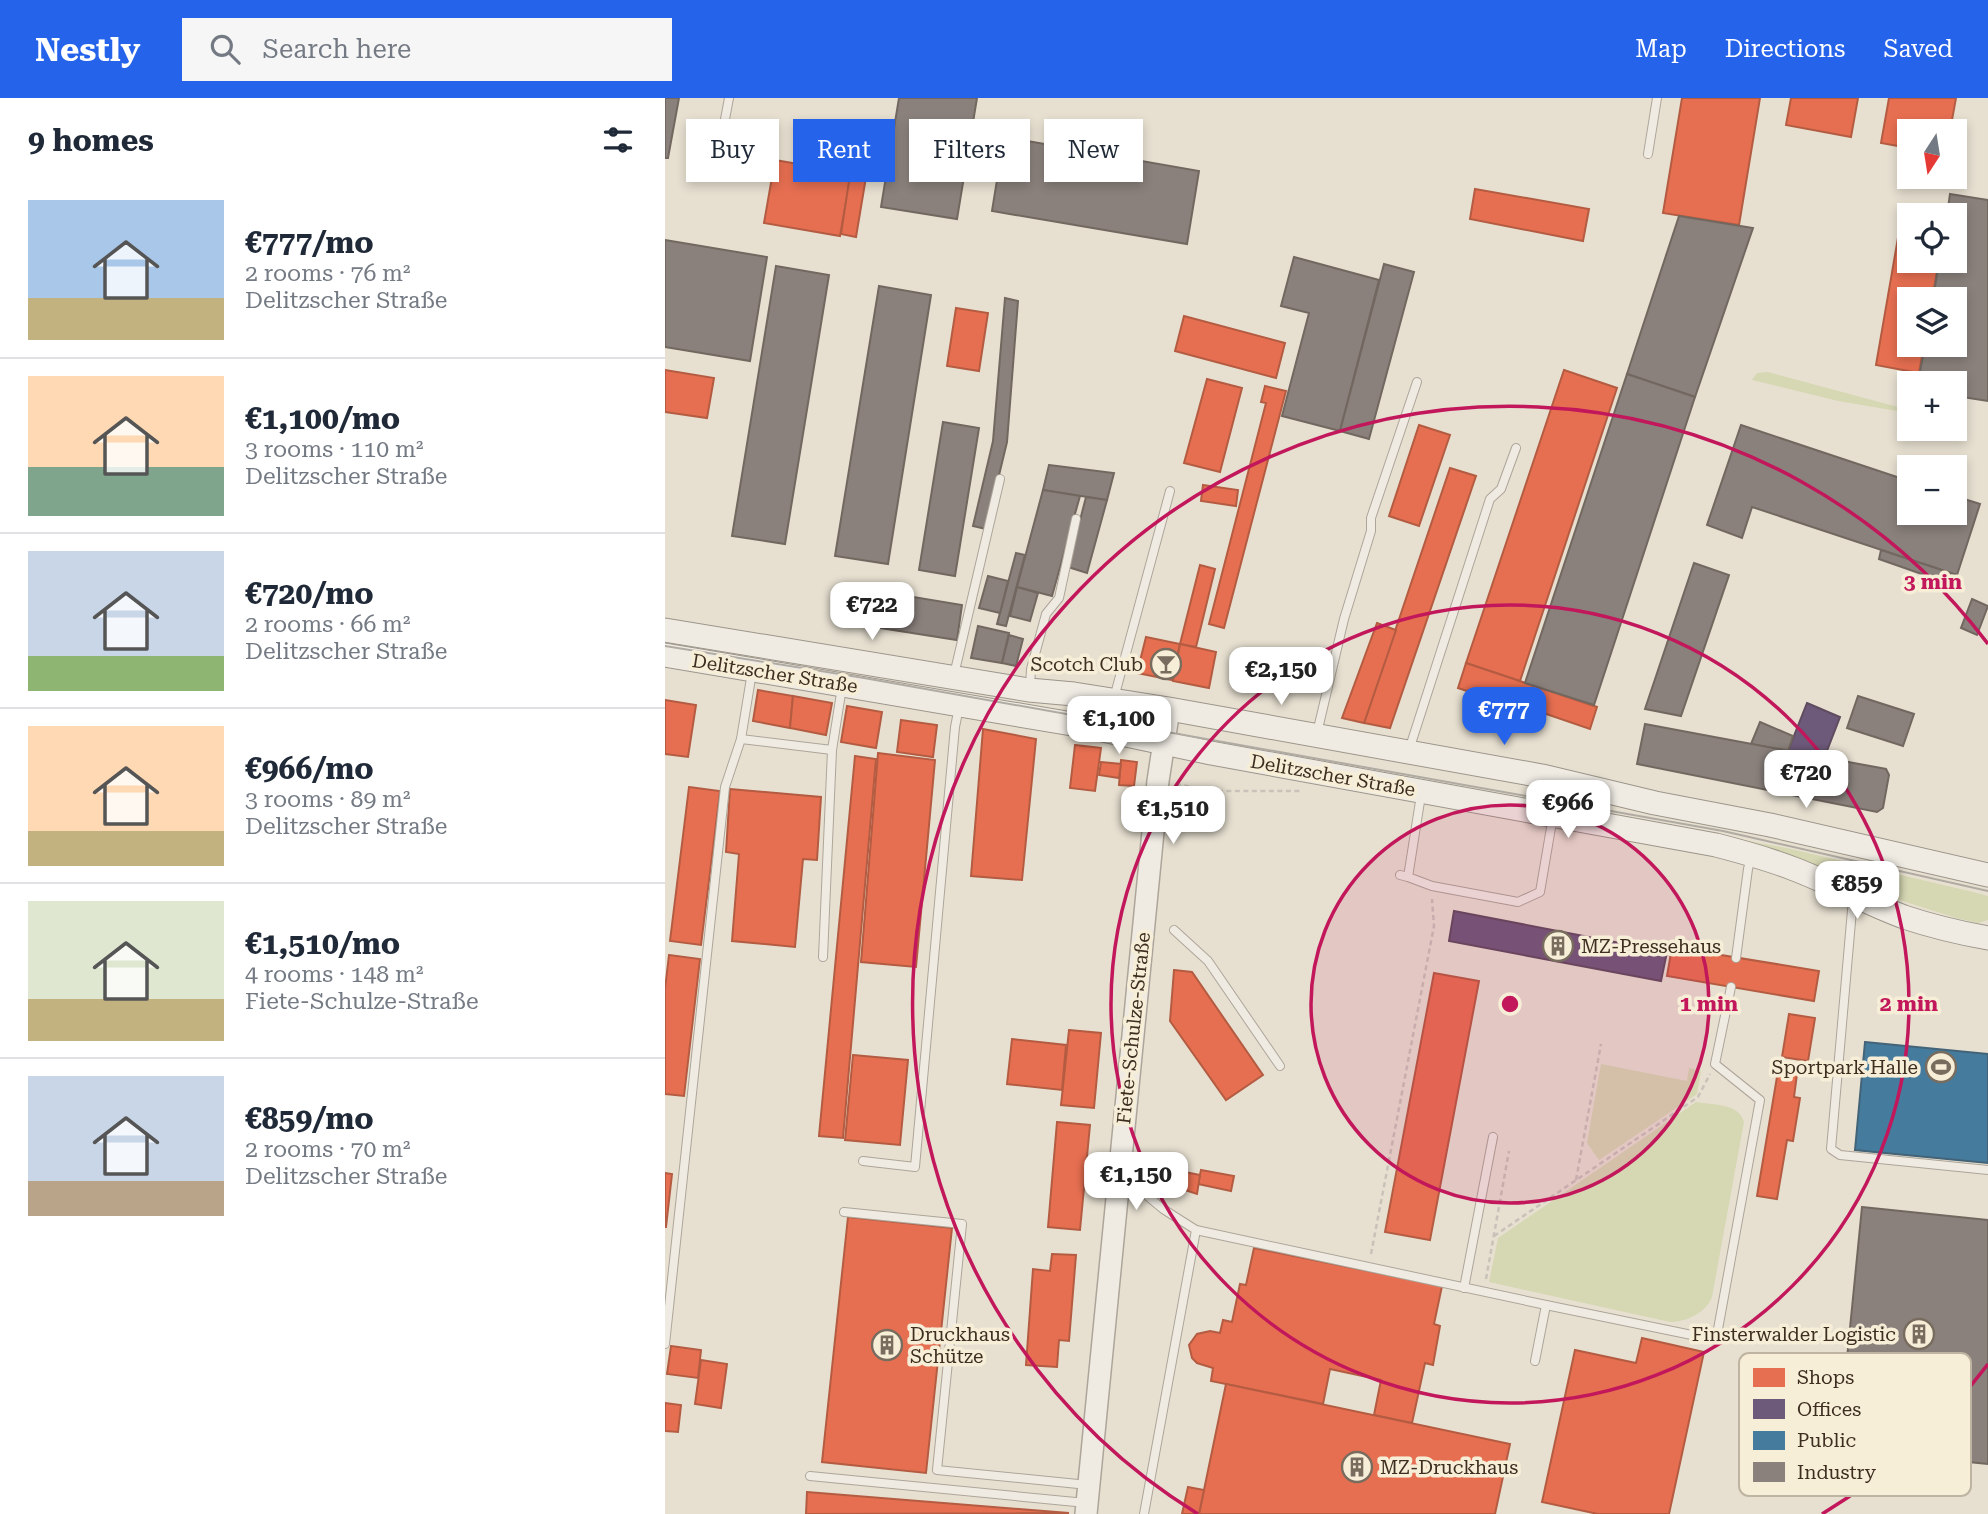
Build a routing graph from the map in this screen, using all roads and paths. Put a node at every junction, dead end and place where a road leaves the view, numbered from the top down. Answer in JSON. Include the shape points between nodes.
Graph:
{"nodes":[{"id":1,"x":729,"y":98,"type":"edge"},
{"id":2,"x":1657,"y":98,"type":"edge"},
{"id":3,"x":725,"y":119,"type":"edge"},
{"id":4,"x":1648,"y":154,"type":"dead end"},
{"id":5,"x":1417,"y":382,"type":"dead end"},
{"id":6,"x":1516,"y":448,"type":"dead end"},
{"id":7,"x":1000,"y":479,"type":"dead end"},
{"id":8,"x":1170,"y":491,"type":"dead end"},
{"id":9,"x":1076,"y":519,"type":"dead end"},
{"id":10,"x":665,"y":630,"type":"edge"},
{"id":11,"x":665,"y":655,"type":"edge"},
{"id":12,"x":753,"y":669,"type":"junction"},
{"id":13,"x":953,"y":678,"type":"junction"},
{"id":14,"x":842,"y":684,"type":"junction"},
{"id":15,"x":1029,"y":690,"type":"junction"},
{"id":16,"x":1114,"y":701,"type":"junction"},
{"id":17,"x":960,"y":704,"type":"junction"},
{"id":18,"x":1168,"y":709,"type":"junction"},
{"id":19,"x":1316,"y":736,"type":"junction"},
{"id":20,"x":741,"y":738,"type":"junction"},
{"id":21,"x":1163,"y":743,"type":"junction"},
{"id":22,"x":832,"y":750,"type":"junction"},
{"id":23,"x":1408,"y":753,"type":"junction"},
{"id":24,"x":1158,"y":780,"type":"junction"},
{"id":25,"x":1309,"y":790,"type":"dead end"},
{"id":26,"x":1421,"y":792,"type":"junction"},
{"id":27,"x":1554,"y":816,"type":"junction"},
{"id":28,"x":1752,"y":854,"type":"junction"},
{"id":29,"x":1988,"y":875,"type":"edge"},
{"id":30,"x":1431,"y":886,"type":"junction"},
{"id":31,"x":1853,"y":896,"type":"junction"},
{"id":32,"x":1174,"y":930,"type":"dead end"},
{"id":33,"x":1984,"y":935,"type":"edge"},
{"id":34,"x":823,"y":957,"type":"dead end"},
{"id":35,"x":1737,"y":957,"type":"dead end"},
{"id":36,"x":1731,"y":987,"type":"dead end"},
{"id":37,"x":1601,"y":1044,"type":"dead end"},
{"id":38,"x":1715,"y":1064,"type":"junction"},
{"id":39,"x":1280,"y":1066,"type":"dead end"},
{"id":40,"x":1493,"y":1137,"type":"dead end"},
{"id":41,"x":1509,"y":1151,"type":"dead end"},
{"id":42,"x":863,"y":1161,"type":"dead end"},
{"id":43,"x":1988,"y":1170,"type":"edge"},
{"id":44,"x":1119,"y":1172,"type":"junction"},
{"id":45,"x":1576,"y":1180,"type":"junction"},
{"id":46,"x":844,"y":1212,"type":"dead end"},
{"id":47,"x":1196,"y":1230,"type":"junction"},
{"id":48,"x":1494,"y":1236,"type":"junction"},
{"id":49,"x":1369,"y":1268,"type":"junction"},
{"id":50,"x":1464,"y":1288,"type":"junction"},
{"id":51,"x":1484,"y":1293,"type":"junction"},
{"id":52,"x":1546,"y":1306,"type":"junction"},
{"id":53,"x":665,"y":1344,"type":"edge"},
{"id":54,"x":1535,"y":1362,"type":"dead end"},
{"id":55,"x":810,"y":1476,"type":"dead end"},
{"id":56,"x":1086,"y":1501,"type":"edge"},
{"id":57,"x":1144,"y":1514,"type":"edge"}],
"edges":[{"from":1,"to":3,"type":"lane"},
{"from":2,"to":4,"type":"lane"},
{"from":5,"to":19,"type":"lane","via":[[1371,518]]},
{"from":6,"to":23,"type":"lane","via":[[1501,489],[1490,499]]},
{"from":7,"to":13,"type":"lane"},
{"from":8,"to":16,"type":"lane"},
{"from":9,"to":15,"type":"lane","via":[[1059,598],[1046,614]]},
{"from":10,"to":13,"type":"main road","name":"Delitzscher Straße"},
{"from":11,"to":12,"type":"main road","name":"Delitzscher Straße"},
{"from":12,"to":14,"type":"main road","name":"Delitzscher Straße"},
{"from":12,"to":20,"type":"lane"},
{"from":13,"to":15,"type":"main road","name":"Delitzscher Straße"},
{"from":14,"to":17,"type":"main road","name":"Delitzscher Straße"},
{"from":14,"to":22,"type":"lane"},
{"from":15,"to":16,"type":"main road","name":"Delitzscher Straße"},
{"from":16,"to":18,"type":"main road","name":"Delitzscher Straße"},
{"from":17,"to":21,"type":"main road","name":"Delitzscher Straße"},
{"from":17,"to":42,"type":"lane","via":[[915,1167]]},
{"from":18,"to":19,"type":"main road","name":"Delitzscher Straße"},
{"from":18,"to":21,"type":"street","name":"Fiete-Schulze-Straße"},
{"from":19,"to":23,"type":"main road","name":"Delitzscher Straße"},
{"from":20,"to":22,"type":"lane"},
{"from":20,"to":53,"type":"lane","via":[[725,787]]},
{"from":21,"to":24,"type":"street","name":"Fiete-Schulze-Straße"},
{"from":21,"to":26,"type":"main road","name":"Delitzscher Straße"},
{"from":22,"to":34,"type":"lane"},
{"from":23,"to":29,"type":"main road","name":"Delitzscher Straße","via":[[1542,776]]},
{"from":24,"to":25,"type":"path","via":[[1214,791]]},
{"from":24,"to":44,"type":"street","name":"Fiete-Schulze-Straße"},
{"from":26,"to":27,"type":"main road","name":"Delitzscher Straße"},
{"from":26,"to":30,"type":"lane","via":[[1404,876]]},
{"from":27,"to":28,"type":"main road","name":"Delitzscher Straße"},
{"from":27,"to":30,"type":"lane","via":[[1540,892],[1518,902]]},
{"from":28,"to":31,"type":"main road","name":"Delitzscher Straße"},
{"from":28,"to":35,"type":"lane"},
{"from":30,"to":49,"type":"path","via":[[1434,926]]},
{"from":31,"to":33,"type":"main road","name":"Delitzscher Straße","via":[[1904,917]]},
{"from":31,"to":43,"type":"lane","via":[[1831,1149],[1840,1155]]},
{"from":32,"to":39,"type":"lane","via":[[1208,961]]},
{"from":36,"to":38,"type":"lane"},
{"from":37,"to":45,"type":"path"},
{"from":38,"to":45,"type":"path","via":[[1698,1097]]},
{"from":38,"to":52,"type":"lane","via":[[1759,1100],[1716,1340]]},
{"from":40,"to":50,"type":"lane"},
{"from":41,"to":48,"type":"path"},
{"from":44,"to":47,"type":"lane"},
{"from":44,"to":56,"type":"street","name":"Fiete-Schulze-Straße"},
{"from":45,"to":48,"type":"path"},
{"from":46,"to":56,"type":"lane","via":[[962,1224],[937,1470]]},
{"from":47,"to":49,"type":"lane"},
{"from":47,"to":57,"type":"lane"},
{"from":48,"to":51,"type":"path"},
{"from":49,"to":50,"type":"lane"},
{"from":50,"to":51,"type":"lane"},
{"from":51,"to":52,"type":"lane"},
{"from":52,"to":54,"type":"lane"},
{"from":55,"to":56,"type":"lane"}]}
